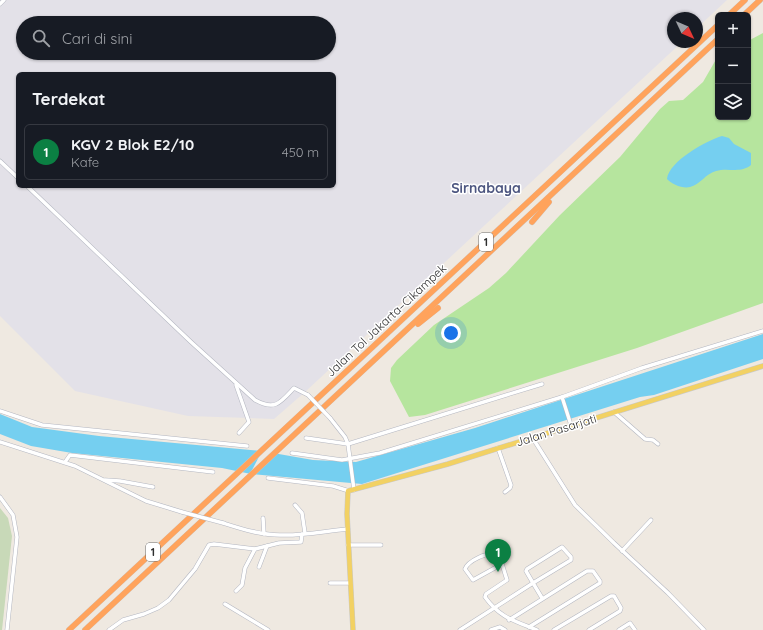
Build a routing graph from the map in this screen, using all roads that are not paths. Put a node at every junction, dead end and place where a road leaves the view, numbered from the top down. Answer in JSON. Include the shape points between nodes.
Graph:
{"nodes":[{"id":1,"x":4,"y":0,"type":"edge"},
{"id":2,"x":745,"y":0,"type":"edge"},
{"id":3,"x":760,"y":0,"type":"edge"},
{"id":4,"x":0,"y":4,"type":"edge"},
{"id":5,"x":732,"y":12,"type":"edge"},
{"id":6,"x":747,"y":12,"type":"edge"},
{"id":7,"x":715,"y":28,"type":"edge"},
{"id":8,"x":715,"y":42,"type":"edge"},
{"id":9,"x":0,"y":161,"type":"edge"},
{"id":10,"x":16,"y":176,"type":"edge"},
{"id":11,"x":571,"y":178,"type":"junction"},
{"id":12,"x":29,"y":188,"type":"edge"},
{"id":13,"x":532,"y":222,"type":"dead end"},
{"id":14,"x":438,"y":308,"type":"dead end"},
{"id":15,"x":404,"y":332,"type":"junction"},
{"id":16,"x":763,"y":332,"type":"edge"},
{"id":17,"x":763,"y":366,"type":"edge"},
{"id":18,"x":236,"y":384,"type":"junction"},
{"id":19,"x":542,"y":384,"type":"dead end"},
{"id":20,"x":562,"y":397,"type":"junction"},
{"id":21,"x":0,"y":411,"type":"edge"},
{"id":22,"x":614,"y":412,"type":"junction"},
{"id":23,"x":571,"y":425,"type":"junction"},
{"id":24,"x":239,"y":433,"type":"dead end"},
{"id":25,"x":532,"y":437,"type":"junction"},
{"id":26,"x":306,"y":438,"type":"dead end"},
{"id":27,"x":0,"y":442,"type":"edge"},
{"id":28,"x":348,"y":444,"type":"junction"},
{"id":29,"x":658,"y":444,"type":"dead end"},
{"id":30,"x":247,"y":446,"type":"dead end"},
{"id":31,"x":498,"y":448,"type":"junction"},
{"id":32,"x":292,"y":453,"type":"dead end"},
{"id":33,"x":352,"y":461,"type":"junction"},
{"id":34,"x":65,"y":462,"type":"junction"},
{"id":35,"x":212,"y":472,"type":"dead end"},
{"id":36,"x":268,"y":478,"type":"dead end"},
{"id":37,"x":104,"y":480,"type":"junction"},
{"id":38,"x":153,"y":487,"type":"dead end"},
{"id":39,"x":351,"y":489,"type":"junction"},
{"id":40,"x":505,"y":492,"type":"dead end"},
{"id":41,"x":0,"y":497,"type":"edge"},
{"id":42,"x":295,"y":504,"type":"dead end"},
{"id":43,"x":264,"y":518,"type":"dead end"},
{"id":44,"x":651,"y":520,"type":"dead end"},
{"id":45,"x":348,"y":529,"type":"junction"},
{"id":46,"x":304,"y":533,"type":"junction"},
{"id":47,"x":264,"y":534,"type":"junction"},
{"id":48,"x":348,"y":544,"type":"junction"},
{"id":49,"x":381,"y":545,"type":"dead end"},
{"id":50,"x":267,"y":546,"type":"junction"},
{"id":51,"x":255,"y":549,"type":"junction"},
{"id":52,"x":622,"y":551,"type":"junction"},
{"id":53,"x":502,"y":564,"type":"junction"},
{"id":54,"x":259,"y":567,"type":"dead end"},
{"id":55,"x":330,"y":582,"type":"dead end"},
{"id":56,"x":350,"y":583,"type":"junction"},
{"id":57,"x":533,"y":583,"type":"junction"},
{"id":58,"x":236,"y":590,"type":"dead end"},
{"id":59,"x":542,"y":598,"type":"junction"},
{"id":60,"x":225,"y":604,"type":"dead end"},
{"id":61,"x":493,"y":608,"type":"junction"},
{"id":62,"x":509,"y":620,"type":"junction"},
{"id":63,"x":529,"y":627,"type":"junction"},
{"id":64,"x":8,"y":630,"type":"edge"},
{"id":65,"x":69,"y":630,"type":"edge"},
{"id":66,"x":85,"y":630,"type":"edge"},
{"id":67,"x":109,"y":630,"type":"edge"},
{"id":68,"x":268,"y":630,"type":"edge"},
{"id":69,"x":353,"y":630,"type":"edge"},
{"id":70,"x":460,"y":630,"type":"edge"},
{"id":71,"x":491,"y":630,"type":"edge"},
{"id":72,"x":505,"y":630,"type":"edge"},
{"id":73,"x":537,"y":630,"type":"edge"},
{"id":74,"x":554,"y":630,"type":"edge"},
{"id":75,"x":589,"y":630,"type":"edge"},
{"id":76,"x":619,"y":630,"type":"edge"},
{"id":77,"x":635,"y":630,"type":"edge"},
{"id":78,"x":704,"y":630,"type":"edge"}],
"edges":[{"from":1,"to":4,"type":"street"},
{"from":2,"to":5,"type":"highway"},
{"from":3,"to":6,"type":"highway"},
{"from":7,"to":65,"type":"highway","name":"Jalan Tol Jakarta–Cikampek","number":"1"},
{"from":8,"to":11,"type":"highway","name":"Jalan Tol Jakarta–Cikampek","number":"1"},
{"from":9,"to":10,"type":"street"},
{"from":11,"to":13,"type":"highway"},
{"from":11,"to":15,"type":"highway","name":"Jalan Tol Jakarta–Cikampek","number":"1"},
{"from":12,"to":18,"type":"street"},
{"from":14,"to":15,"type":"highway"},
{"from":15,"to":66,"type":"highway","name":"Jalan Tol Jakarta–Cikampek","number":"1"},
{"from":16,"to":20,"type":"street","via":[[642,368]]},
{"from":17,"to":22,"type":"main road","name":"Jalan Pasarjati"},
{"from":18,"to":24,"type":"street","via":[[249,422]]},
{"from":18,"to":28,"type":"street","bridge":true,"via":[[255,400],[267,406],[279,404],[294,388],[308,395],[346,437]]},
{"from":19,"to":28,"type":"street"},
{"from":20,"to":23,"type":"street"},
{"from":20,"to":33,"type":"street"},
{"from":21,"to":30,"type":"street","via":[[42,425]]},
{"from":22,"to":23,"type":"main road","name":"Jalan Pasarjati"},
{"from":22,"to":29,"type":"street","via":[[645,439]]},
{"from":23,"to":25,"type":"main road","name":"Jalan Pasarjati"},
{"from":25,"to":31,"type":"main road","name":"Jalan Pasarjati"},
{"from":25,"to":52,"type":"street","via":[[575,505]]},
{"from":26,"to":28,"type":"street"},
{"from":27,"to":34,"type":"street"},
{"from":28,"to":33,"type":"street"},
{"from":31,"to":39,"type":"main road","name":"Jalan Pasarjati"},
{"from":31,"to":40,"type":"street","via":[[511,485]]},
{"from":32,"to":33,"type":"street"},
{"from":33,"to":39,"type":"street"},
{"from":34,"to":35,"type":"street","via":[[70,455]]},
{"from":34,"to":37,"type":"street"},
{"from":36,"to":39,"type":"street"},
{"from":37,"to":38,"type":"street"},
{"from":37,"to":47,"type":"street","bridge":true,"via":[[146,501]]},
{"from":39,"to":45,"type":"main road"},
{"from":41,"to":64,"type":"street","via":[[13,516],[17,537]]},
{"from":42,"to":46,"type":"street","via":[[302,513]]},
{"from":43,"to":47,"type":"street"},
{"from":44,"to":52,"type":"street"},
{"from":45,"to":46,"type":"street"},
{"from":45,"to":48,"type":"main road"},
{"from":46,"to":47,"type":"street"},
{"from":46,"to":50,"type":"street","via":[[301,542]]},
{"from":48,"to":49,"type":"street"},
{"from":48,"to":56,"type":"main road"},
{"from":50,"to":51,"type":"street"},
{"from":50,"to":54,"type":"street"},
{"from":51,"to":58,"type":"street","via":[[245,568],[242,585]]},
{"from":51,"to":67,"type":"street","via":[[209,545],[195,569],[169,600],[151,611],[123,620]]},
{"from":52,"to":78,"type":"street","via":[[668,592]]},
{"from":53,"to":53,"type":"street","via":[[496,555],[488,554],[465,569],[473,580]]},
{"from":53,"to":61,"type":"street","via":[[507,580],[485,595]]},
{"from":55,"to":56,"type":"street"},
{"from":56,"to":69,"type":"main road"},
{"from":57,"to":57,"type":"street","via":[[527,569],[564,548],[571,556],[571,560]]},
{"from":57,"to":59,"type":"street"},
{"from":57,"to":61,"type":"street"},
{"from":59,"to":62,"type":"street"},
{"from":59,"to":63,"type":"street","via":[[591,570],[600,581]]},
{"from":60,"to":68,"type":"street"},
{"from":61,"to":62,"type":"street"},
{"from":61,"to":70,"type":"street"},
{"from":62,"to":63,"type":"street"},
{"from":63,"to":73,"type":"street"},
{"from":71,"to":72,"type":"street","via":[[500,627]]},
{"from":74,"to":75,"type":"street","via":[[614,596],[621,608],[620,611]]},
{"from":76,"to":77,"type":"street","via":[[630,623]]}]}
